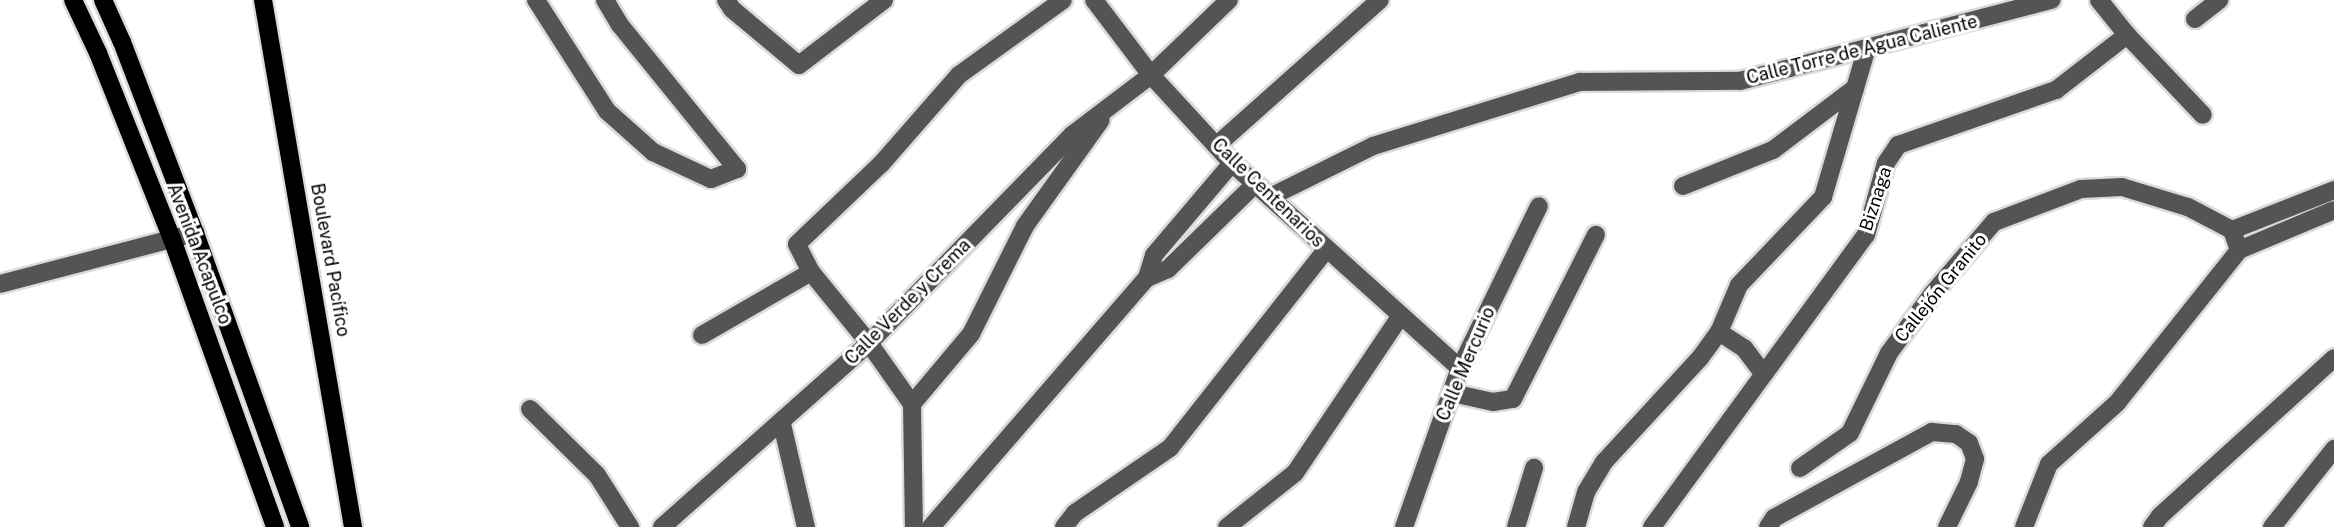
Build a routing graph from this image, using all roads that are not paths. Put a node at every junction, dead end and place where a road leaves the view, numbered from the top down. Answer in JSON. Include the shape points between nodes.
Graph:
{"nodes":[{"id":1,"x":73,"y":0,"type":"edge"},
{"id":2,"x":103,"y":0,"type":"edge"},
{"id":3,"x":263,"y":0,"type":"edge"},
{"id":4,"x":536,"y":0,"type":"edge"},
{"id":5,"x":605,"y":0,"type":"edge"},
{"id":6,"x":884,"y":0,"type":"edge"},
{"id":7,"x":1063,"y":0,"type":"edge"},
{"id":8,"x":1094,"y":0,"type":"edge"},
{"id":9,"x":1228,"y":0,"type":"edge"},
{"id":10,"x":1380,"y":0,"type":"edge"},
{"id":11,"x":2052,"y":0,"type":"edge"},
{"id":12,"x":2099,"y":0,"type":"edge"},
{"id":13,"x":2219,"y":0,"type":"edge"},
{"id":14,"x":733,"y":3,"type":"edge"},
{"id":15,"x":2195,"y":19,"type":"dead end"},
{"id":16,"x":2127,"y":35,"type":"junction"},
{"id":17,"x":1866,"y":51,"type":"junction"},
{"id":18,"x":1151,"y":75,"type":"junction"},
{"id":19,"x":1855,"y":88,"type":"junction"},
{"id":20,"x":1112,"y":104,"type":"junction"},
{"id":21,"x":2203,"y":115,"type":"dead end"},
{"id":22,"x":1217,"y":145,"type":"junction"},
{"id":23,"x":1232,"y":163,"type":"junction"},
{"id":24,"x":1254,"y":185,"type":"junction"},
{"id":25,"x":1683,"y":186,"type":"dead end"},
{"id":26,"x":2334,"y":190,"type":"edge"},
{"id":27,"x":1270,"y":197,"type":"junction"},
{"id":28,"x":1539,"y":205,"type":"dead end"},
{"id":29,"x":2334,"y":210,"type":"edge"},
{"id":30,"x":2232,"y":230,"type":"junction"},
{"id":31,"x":195,"y":233,"type":"junction"},
{"id":32,"x":1595,"y":235,"type":"dead end"},
{"id":33,"x":172,"y":239,"type":"junction"},
{"id":34,"x":1326,"y":250,"type":"junction"},
{"id":35,"x":2239,"y":250,"type":"junction"},
{"id":36,"x":811,"y":272,"type":"junction"},
{"id":37,"x":1147,"y":278,"type":"junction"},
{"id":38,"x":0,"y":284,"type":"edge"},
{"id":39,"x":1401,"y":316,"type":"junction"},
{"id":40,"x":1718,"y":332,"type":"junction"},
{"id":41,"x":702,"y":335,"type":"dead end"},
{"id":42,"x":869,"y":343,"type":"junction"},
{"id":43,"x":2334,"y":358,"type":"edge"},
{"id":44,"x":1460,"y":369,"type":"junction"},
{"id":45,"x":1763,"y":373,"type":"junction"},
{"id":46,"x":1452,"y":393,"type":"junction"},
{"id":47,"x":912,"y":404,"type":"junction"},
{"id":48,"x":530,"y":409,"type":"dead end"},
{"id":49,"x":782,"y":424,"type":"junction"},
{"id":50,"x":2334,"y":449,"type":"edge"},
{"id":51,"x":1534,"y":468,"type":"dead end"},
{"id":52,"x":1800,"y":468,"type":"dead end"},
{"id":53,"x":275,"y":527,"type":"edge"},
{"id":54,"x":300,"y":527,"type":"edge"},
{"id":55,"x":353,"y":527,"type":"edge"},
{"id":56,"x":630,"y":527,"type":"edge"},
{"id":57,"x":662,"y":527,"type":"edge"},
{"id":58,"x":806,"y":527,"type":"edge"},
{"id":59,"x":915,"y":527,"type":"edge"},
{"id":60,"x":931,"y":527,"type":"edge"},
{"id":61,"x":1064,"y":527,"type":"edge"},
{"id":62,"x":1227,"y":527,"type":"edge"},
{"id":63,"x":1404,"y":527,"type":"edge"},
{"id":64,"x":1516,"y":527,"type":"edge"},
{"id":65,"x":1576,"y":527,"type":"edge"},
{"id":66,"x":1652,"y":527,"type":"edge"},
{"id":67,"x":1768,"y":527,"type":"edge"},
{"id":68,"x":1947,"y":527,"type":"edge"},
{"id":69,"x":2024,"y":527,"type":"edge"},
{"id":70,"x":2152,"y":527,"type":"edge"},
{"id":71,"x":2272,"y":527,"type":"edge"}],
"edges":[{"from":1,"to":33,"type":"main road","name":"Avenida Acapulco","via":[[99,53]]},
{"from":2,"to":31,"type":"main road","name":"Avenida Acapulco"},
{"from":3,"to":55,"type":"main road","name":"Boulevard Pacífico"},
{"from":4,"to":5,"type":"street","via":[[607,111],[653,152],[711,180],[737,169]]},
{"from":6,"to":14,"type":"street","via":[[799,65]]},
{"from":7,"to":36,"type":"street","via":[[959,75],[883,163],[797,244]]},
{"from":8,"to":18,"type":"street","name":"Calle Centenarios"},
{"from":9,"to":18,"type":"street","name":"Calle Verde y Crema"},
{"from":10,"to":22,"type":"street"},
{"from":11,"to":17,"type":"street","name":"Calle Torre de Agua Caliente"},
{"from":12,"to":16,"type":"street"},
{"from":13,"to":15,"type":"street"},
{"from":16,"to":21,"type":"street"},
{"from":16,"to":45,"type":"street","name":"Biznaga","via":[[2056,90],[1898,145],[1886,163],[1866,236]]},
{"from":17,"to":19,"type":"street"},
{"from":17,"to":27,"type":"street","name":"Calle Torre de Agua Caliente","via":[[1740,81],[1580,82],[1373,146]]},
{"from":18,"to":20,"type":"street","name":"Calle Verde y Crema"},
{"from":18,"to":22,"type":"street","name":"Calle Centenarios"},
{"from":19,"to":25,"type":"street","via":[[1773,150]]},
{"from":19,"to":40,"type":"street","via":[[1823,197],[1739,285]]},
{"from":20,"to":42,"type":"street","name":"Calle Verde y Crema","via":[[1072,135]]},
{"from":20,"to":47,"type":"street","via":[[1025,226],[971,334]]},
{"from":22,"to":23,"type":"street","name":"Calle Centenarios"},
{"from":23,"to":24,"type":"street","name":"Calle Centenarios"},
{"from":23,"to":37,"type":"street","via":[[1154,255]]},
{"from":24,"to":27,"type":"street","name":"Calle Centenarios"},
{"from":24,"to":37,"type":"street","via":[[1168,269]]},
{"from":26,"to":30,"type":"street"},
{"from":27,"to":34,"type":"street","name":"Calle Centenarios"},
{"from":28,"to":44,"type":"street","name":"Calle Mercurio"},
{"from":29,"to":35,"type":"street"},
{"from":30,"to":35,"type":"street"},
{"from":30,"to":52,"type":"street","name":"Callejón Granito","via":[[2188,207],[2122,187],[2081,189],[1994,222],[1889,353],[1850,433]]},
{"from":31,"to":33,"type":"street"},
{"from":31,"to":54,"type":"main road","name":"Avenida Acapulco"},
{"from":32,"to":46,"type":"street","via":[[1513,399],[1493,402]]},
{"from":33,"to":38,"type":"street"},
{"from":33,"to":53,"type":"main road","name":"Avenida Acapulco"},
{"from":34,"to":39,"type":"street","name":"Calle Centenarios"},
{"from":34,"to":61,"type":"street","via":[[1170,448],[1075,513]]},
{"from":35,"to":69,"type":"street","via":[[2117,403],[2049,464]]},
{"from":36,"to":41,"type":"street"},
{"from":36,"to":42,"type":"street"},
{"from":37,"to":60,"type":"street"},
{"from":39,"to":44,"type":"street","name":"Calle Centenarios"},
{"from":39,"to":62,"type":"street","via":[[1295,473]]},
{"from":40,"to":45,"type":"street","via":[[1744,348]]},
{"from":40,"to":65,"type":"street","via":[[1700,358],[1604,462],[1586,492]]},
{"from":42,"to":47,"type":"street"},
{"from":42,"to":49,"type":"street","name":"Calle Verde y Crema"},
{"from":43,"to":70,"type":"street"},
{"from":44,"to":46,"type":"street","name":"Calle Mercurio"},
{"from":45,"to":66,"type":"street","name":"Biznaga"},
{"from":46,"to":63,"type":"street","name":"Calle Mercurio"},
{"from":47,"to":59,"type":"street"},
{"from":48,"to":56,"type":"street","via":[[597,475]]},
{"from":49,"to":57,"type":"street","name":"Calle Verde y Crema"},
{"from":49,"to":58,"type":"street"},
{"from":50,"to":71,"type":"street"},
{"from":51,"to":64,"type":"street"},
{"from":67,"to":68,"type":"street","via":[[1774,518],[1932,432],[1956,435],[1969,443],[1975,459]]}]}
